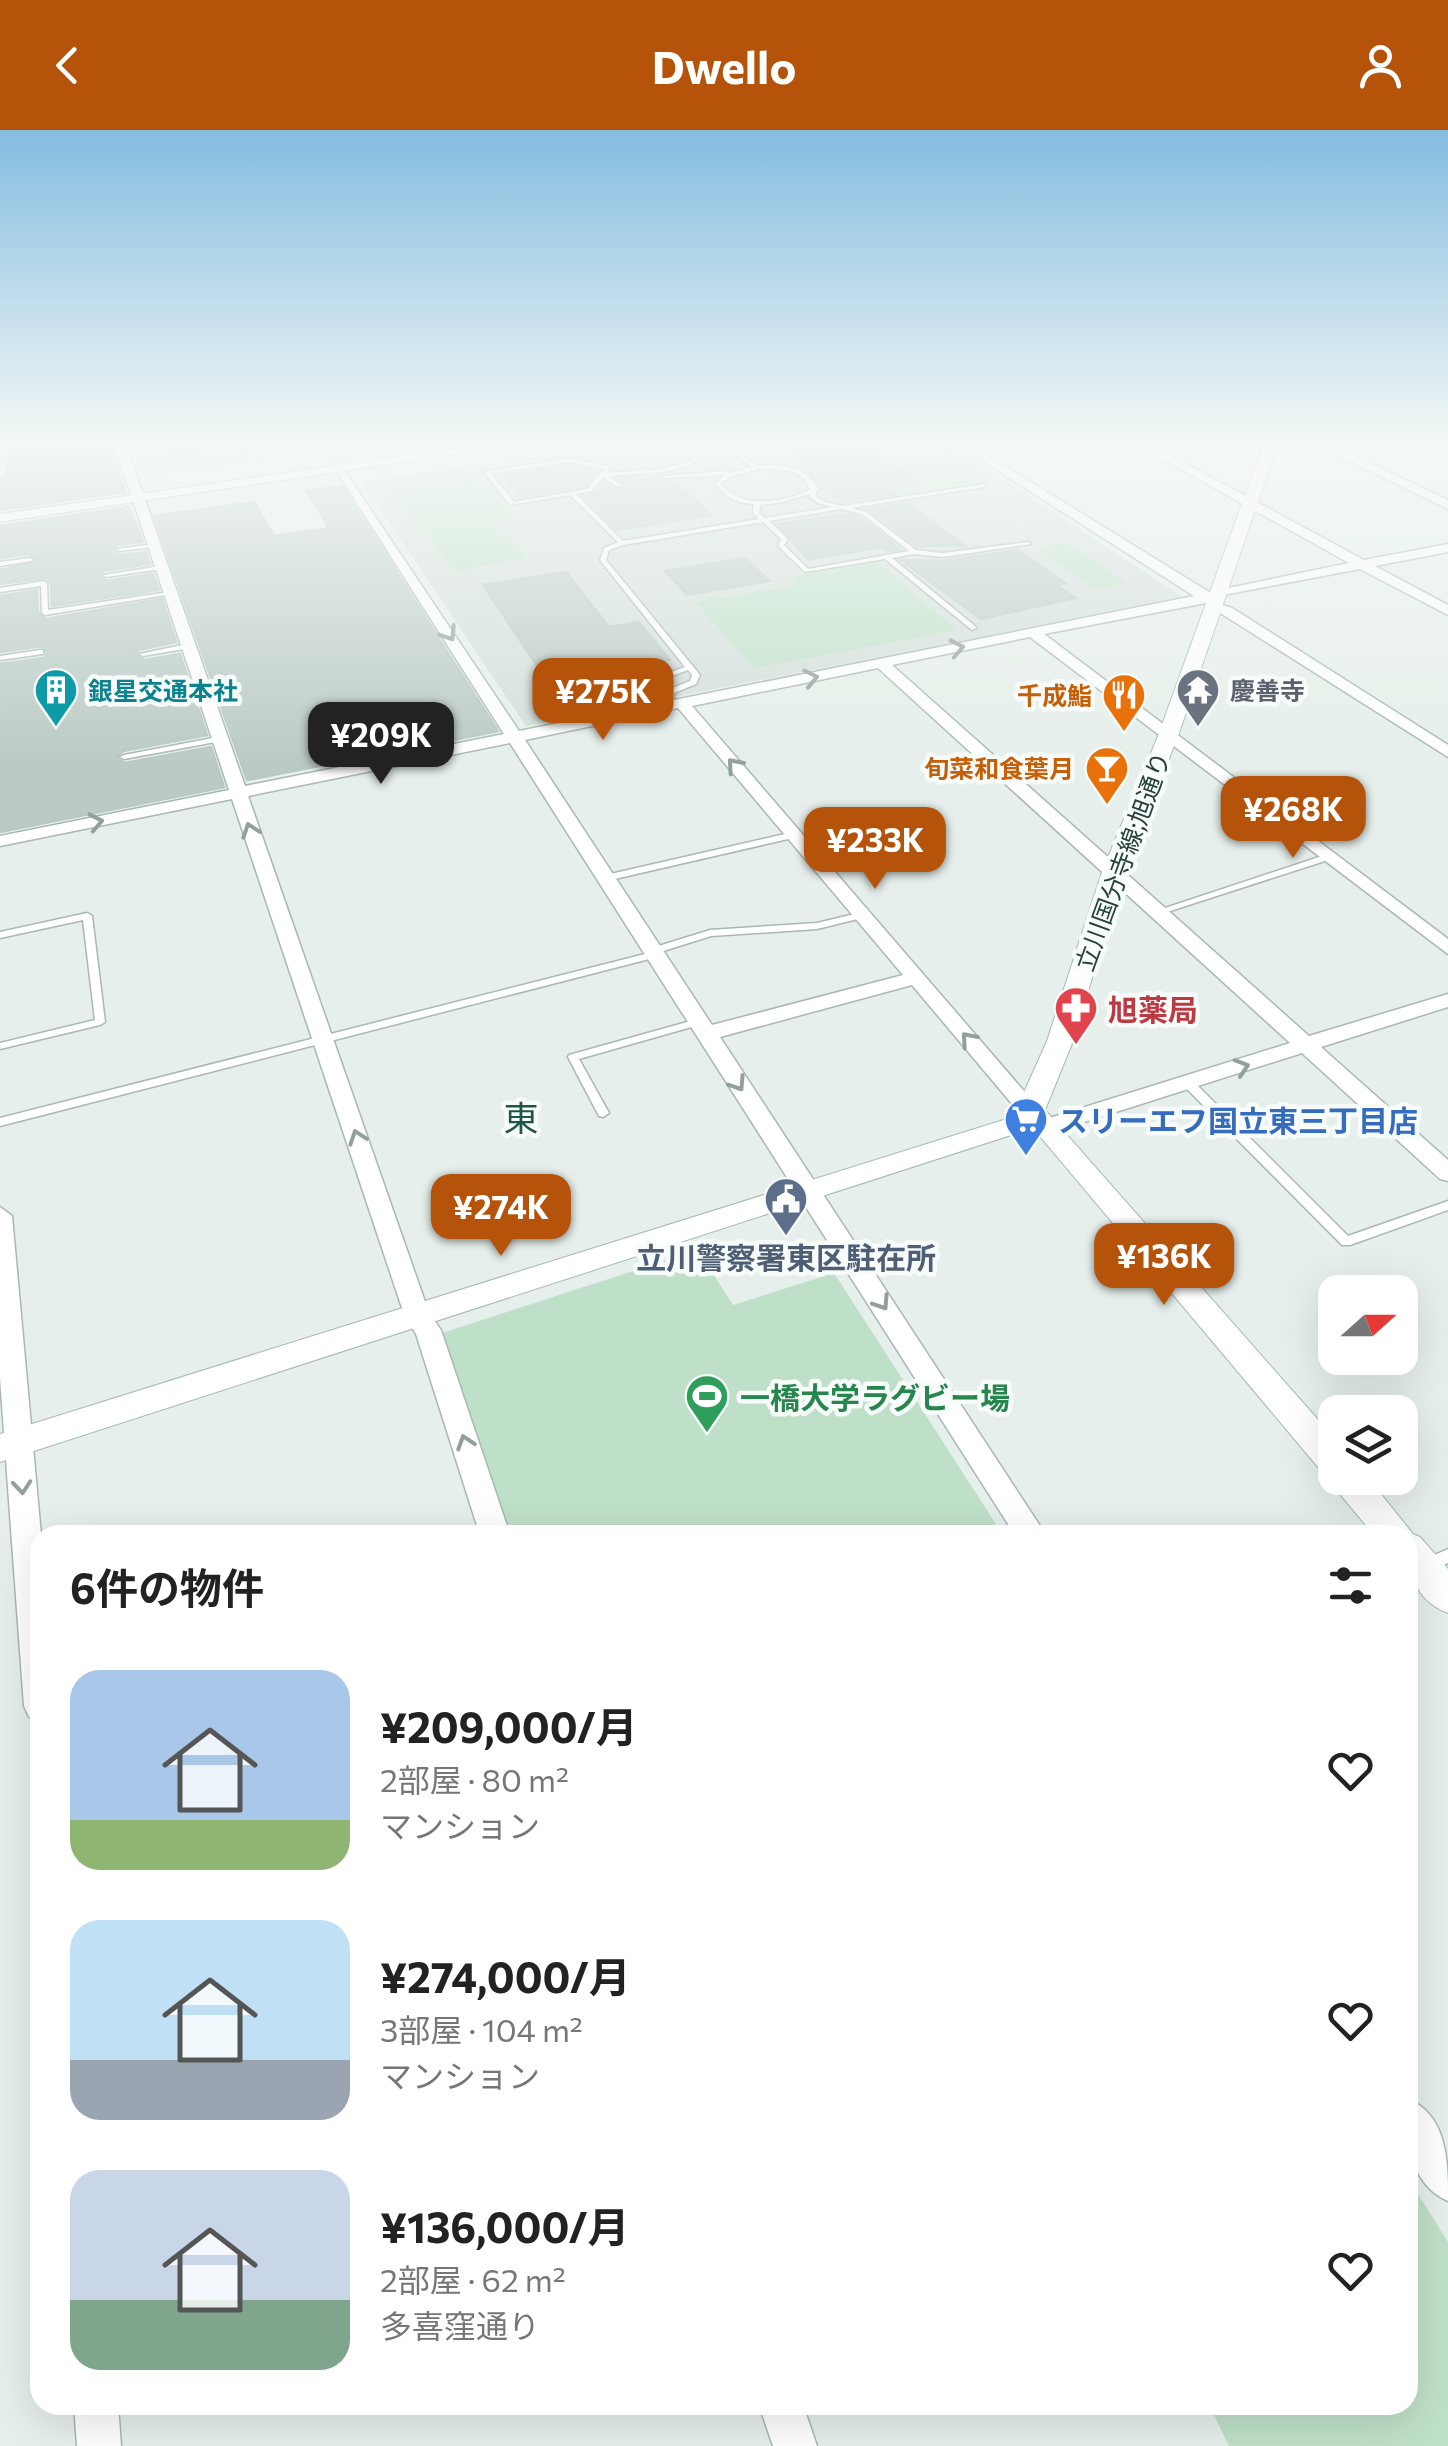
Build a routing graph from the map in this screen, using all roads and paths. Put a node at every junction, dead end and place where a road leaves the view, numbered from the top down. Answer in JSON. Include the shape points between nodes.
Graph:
{"nodes":[{"id":1,"x":125,"y":548,"type":"edge"},
{"id":2,"x":154,"y":548,"type":"edge"},
{"id":3,"x":393,"y":548,"type":"edge"},
{"id":4,"x":608,"y":548,"type":"edge"},
{"id":5,"x":783,"y":548,"type":"edge"},
{"id":6,"x":909,"y":548,"type":"edge"},
{"id":7,"x":996,"y":548,"type":"edge"},
{"id":8,"x":1125,"y":548,"type":"edge"},
{"id":9,"x":1232,"y":548,"type":"edge"},
{"id":10,"x":1333,"y":548,"type":"edge"},
{"id":11,"x":1448,"y":548,"type":"edge"},
{"id":12,"x":119,"y":549,"type":"dead end"},
{"id":13,"x":914,"y":552,"type":"junction"},
{"id":14,"x":887,"y":557,"type":"junction"},
{"id":15,"x":30,"y":560,"type":"dead end"},
{"id":16,"x":0,"y":564,"type":"edge"},
{"id":17,"x":1363,"y":564,"type":"junction"},
{"id":18,"x":160,"y":568,"type":"junction"},
{"id":19,"x":106,"y":576,"type":"dead end"},
{"id":20,"x":0,"y":590,"type":"edge"},
{"id":21,"x":169,"y":594,"type":"junction"},
{"id":22,"x":1214,"y":599,"type":"junction"},
{"id":23,"x":1448,"y":611,"type":"edge"},
{"id":24,"x":972,"y":628,"type":"dead end"},
{"id":25,"x":1034,"y":632,"type":"junction"},
{"id":26,"x":187,"y":646,"type":"junction"},
{"id":27,"x":40,"y":652,"type":"dead end"},
{"id":28,"x":143,"y":654,"type":"dead end"},
{"id":29,"x":0,"y":658,"type":"edge"},
{"id":30,"x":881,"y":663,"type":"junction"},
{"id":31,"x":691,"y":667,"type":"junction"},
{"id":32,"x":202,"y":688,"type":"junction"},
{"id":33,"x":674,"y":699,"type":"junction"},
{"id":34,"x":119,"y":702,"type":"dead end"},
{"id":35,"x":516,"y":736,"type":"junction"},
{"id":36,"x":1168,"y":736,"type":"junction"},
{"id":37,"x":218,"y":740,"type":"junction"},
{"id":38,"x":1448,"y":752,"type":"edge"},
{"id":39,"x":124,"y":756,"type":"dead end"},
{"id":40,"x":237,"y":793,"type":"junction"},
{"id":41,"x":794,"y":836,"type":"junction"},
{"id":42,"x":0,"y":842,"type":"edge"},
{"id":43,"x":1328,"y":857,"type":"junction"},
{"id":44,"x":1113,"y":872,"type":"junction"},
{"id":45,"x":606,"y":878,"type":"junction"},
{"id":46,"x":1158,"y":912,"type":"junction"},
{"id":47,"x":862,"y":915,"type":"junction"},
{"id":48,"x":0,"y":934,"type":"edge"},
{"id":49,"x":1448,"y":948,"type":"edge"},
{"id":50,"x":653,"y":953,"type":"junction"},
{"id":51,"x":916,"y":978,"type":"junction"},
{"id":52,"x":1448,"y":1000,"type":"edge"},
{"id":53,"x":701,"y":1028,"type":"junction"},
{"id":54,"x":324,"y":1040,"type":"junction"},
{"id":55,"x":0,"y":1046,"type":"edge"},
{"id":56,"x":1308,"y":1046,"type":"junction"},
{"id":57,"x":1189,"y":1084,"type":"junction"},
{"id":58,"x":603,"y":1112,"type":"dead end"},
{"id":59,"x":1040,"y":1119,"type":"junction"},
{"id":60,"x":0,"y":1122,"type":"edge"},
{"id":61,"x":1448,"y":1173,"type":"edge"},
{"id":62,"x":810,"y":1192,"type":"junction"},
{"id":63,"x":1448,"y":1205,"type":"edge"},
{"id":64,"x":0,"y":1216,"type":"edge"},
{"id":65,"x":418,"y":1317,"type":"junction"},
{"id":66,"x":1318,"y":1443,"type":"edge"},
{"id":67,"x":9,"y":1446,"type":"edge"},
{"id":68,"x":1362,"y":1495,"type":"edge"},
{"id":69,"x":492,"y":1525,"type":"edge"},
{"id":70,"x":1025,"y":1525,"type":"edge"},
{"id":71,"x":1387,"y":1525,"type":"edge"},
{"id":72,"x":1426,"y":1557,"type":"edge"},
{"id":73,"x":1448,"y":1596,"type":"edge"},
{"id":74,"x":30,"y":1622,"type":"edge"},
{"id":75,"x":1418,"y":2134,"type":"edge"},
{"id":76,"x":1448,"y":2181,"type":"edge"},
{"id":77,"x":784,"y":2415,"type":"edge"},
{"id":78,"x":794,"y":2446,"type":"edge"}],
"edges":[{"from":1,"to":12,"type":"lane"},
{"from":2,"to":18,"type":"street"},
{"from":3,"to":35,"type":"street","one_way":true},
{"from":4,"to":31,"type":"lane","via":[[603,560]]},
{"from":5,"to":14,"type":"lane","via":[[807,571]]},
{"from":6,"to":13,"type":"lane"},
{"from":7,"to":13,"type":"lane"},
{"from":8,"to":22,"type":"street"},
{"from":9,"to":22,"type":"main road","name":"立川国分寺線;旭通り"},
{"from":10,"to":17,"type":"street"},
{"from":11,"to":17,"type":"street"},
{"from":13,"to":14,"type":"lane"},
{"from":14,"to":24,"type":"lane"},
{"from":15,"to":16,"type":"lane"},
{"from":17,"to":22,"type":"street"},
{"from":17,"to":23,"type":"street"},
{"from":18,"to":19,"type":"lane"},
{"from":18,"to":21,"type":"street"},
{"from":20,"to":21,"type":"lane","via":[[44,583],[45,613]]},
{"from":21,"to":26,"type":"street"},
{"from":22,"to":25,"type":"street"},
{"from":22,"to":36,"type":"main road","name":"立川国分寺線;旭通り"},
{"from":22,"to":38,"type":"street"},
{"from":30,"to":25,"type":"street","one_way":true},
{"from":25,"to":36,"type":"street"},
{"from":26,"to":28,"type":"lane"},
{"from":26,"to":32,"type":"street"},
{"from":27,"to":29,"type":"lane"},
{"from":33,"to":30,"type":"street","one_way":true},
{"from":30,"to":44,"type":"street"},
{"from":31,"to":33,"type":"lane","via":[[693,682]]},
{"from":31,"to":33,"type":"lane","via":[[659,678]]},
{"from":32,"to":34,"type":"lane"},
{"from":32,"to":37,"type":"street"},
{"from":33,"to":35,"type":"street"},
{"from":41,"to":33,"type":"street","one_way":true},
{"from":35,"to":40,"type":"street"},
{"from":35,"to":45,"type":"street"},
{"from":36,"to":43,"type":"street"},
{"from":36,"to":44,"type":"main road","name":"立川国分寺線;旭通り"},
{"from":37,"to":39,"type":"lane"},
{"from":37,"to":40,"type":"street"},
{"from":42,"to":40,"type":"street","one_way":true},
{"from":54,"to":40,"type":"street","one_way":true},
{"from":41,"to":45,"type":"lane"},
{"from":41,"to":47,"type":"street"},
{"from":43,"to":46,"type":"lane"},
{"from":43,"to":49,"type":"street"},
{"from":44,"to":46,"type":"street"},
{"from":44,"to":59,"type":"main road","name":"立川国分寺線;旭通り"},
{"from":45,"to":50,"type":"street"},
{"from":46,"to":56,"type":"street"},
{"from":47,"to":50,"type":"lane","via":[[817,926],[710,933]]},
{"from":47,"to":51,"type":"street"},
{"from":48,"to":55,"type":"lane","via":[[87,916],[100,1022]]},
{"from":50,"to":53,"type":"street"},
{"from":50,"to":54,"type":"lane"},
{"from":51,"to":53,"type":"street"},
{"from":59,"to":51,"type":"street","one_way":true},
{"from":52,"to":56,"type":"street"},
{"from":53,"to":58,"type":"lane","via":[[572,1057]]},
{"from":53,"to":62,"type":"street","one_way":true},
{"from":54,"to":60,"type":"lane"},
{"from":65,"to":54,"type":"street","one_way":true},
{"from":57,"to":56,"type":"street","one_way":true},
{"from":56,"to":61,"type":"street"},
{"from":57,"to":59,"type":"street"},
{"from":57,"to":63,"type":"lane","via":[[1346,1242]]},
{"from":59,"to":62,"type":"main road"},
{"from":59,"to":66,"type":"main road"},
{"from":62,"to":65,"type":"main road"},
{"from":62,"to":70,"type":"street","one_way":true},
{"from":64,"to":67,"type":"street"},
{"from":65,"to":67,"type":"main road"},
{"from":69,"to":65,"type":"street","one_way":true,"via":[[428,1330]]},
{"from":67,"to":74,"type":"street","one_way":true},
{"from":68,"to":71,"type":"main road"},
{"from":72,"to":73,"type":"main road"},
{"from":75,"to":76,"type":"street"},
{"from":77,"to":78,"type":"street"}]}
